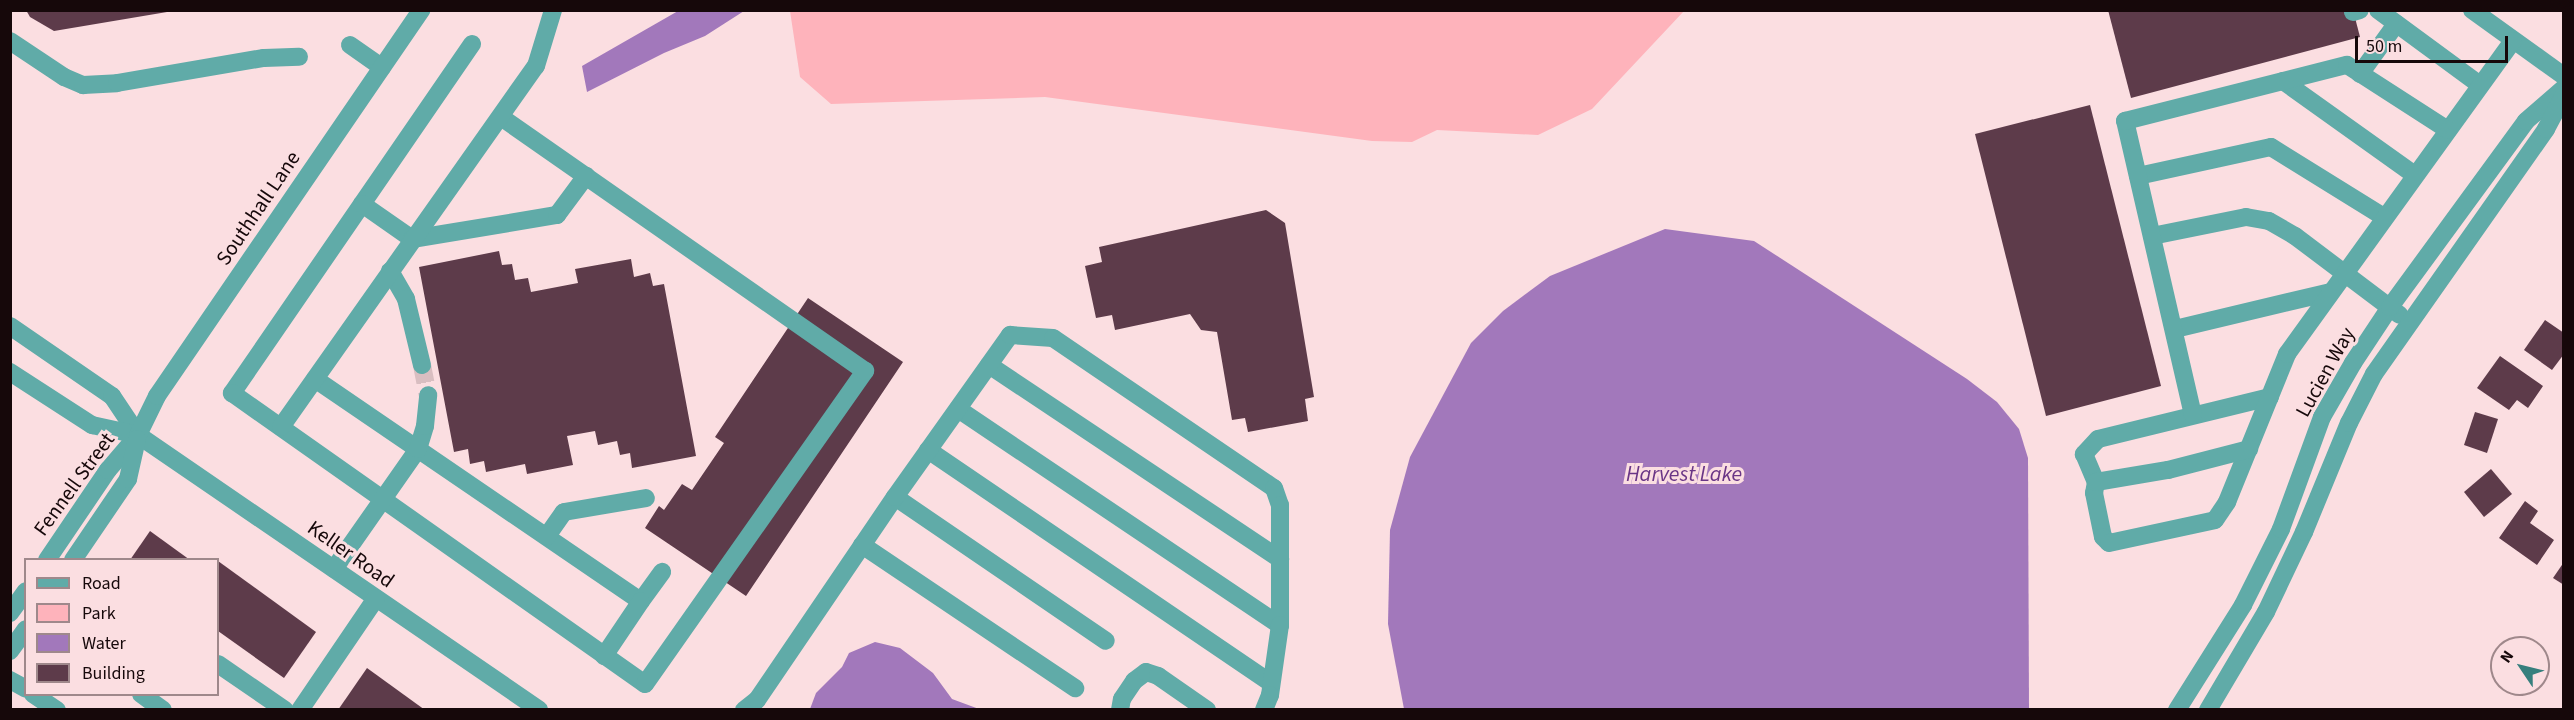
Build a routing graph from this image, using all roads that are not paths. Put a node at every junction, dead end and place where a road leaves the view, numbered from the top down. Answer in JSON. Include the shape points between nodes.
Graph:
{"nodes":[{"id":1,"x":421,"y":10,"type":"edge"},
{"id":2,"x":553,"y":10,"type":"edge"},
{"id":3,"x":2378,"y":10,"type":"edge"},
{"id":4,"x":2472,"y":10,"type":"edge"},
{"id":5,"x":2396,"y":24,"type":"junction"},
{"id":6,"x":2514,"y":41,"type":"junction"},
{"id":7,"x":472,"y":44,"type":"dead end"},
{"id":8,"x":350,"y":45,"type":"dead end"},
{"id":9,"x":13,"y":49,"type":"edge"},
{"id":10,"x":299,"y":57,"type":"dead end"},
{"id":11,"x":382,"y":68,"type":"junction"},
{"id":12,"x":2360,"y":74,"type":"junction"},
{"id":13,"x":2564,"y":76,"type":"edge"},
{"id":14,"x":2283,"y":81,"type":"junction"},
{"id":15,"x":2481,"y":85,"type":"junction"},
{"id":16,"x":2564,"y":88,"type":"edge"},
{"id":17,"x":2564,"y":95,"type":"edge"},
{"id":18,"x":501,"y":117,"type":"junction"},
{"id":19,"x":2448,"y":130,"type":"junction"},
{"id":20,"x":2415,"y":175,"type":"junction"},
{"id":21,"x":586,"y":176,"type":"junction"},
{"id":22,"x":2138,"y":176,"type":"junction"},
{"id":23,"x":362,"y":204,"type":"junction"},
{"id":24,"x":2384,"y":217,"type":"junction"},
{"id":25,"x":2152,"y":236,"type":"junction"},
{"id":26,"x":412,"y":239,"type":"junction"},
{"id":27,"x":390,"y":271,"type":"junction"},
{"id":28,"x":2344,"y":272,"type":"junction"},
{"id":29,"x":2330,"y":292,"type":"junction"},
{"id":30,"x":2390,"y":307,"type":"junction"},
{"id":31,"x":2410,"y":323,"type":"junction"},
{"id":32,"x":10,"y":326,"type":"edge"},
{"id":33,"x":2175,"y":329,"type":"junction"},
{"id":34,"x":422,"y":365,"type":"tunnel mouth"},
{"id":35,"x":989,"y":365,"type":"junction"},
{"id":36,"x":10,"y":372,"type":"edge"},
{"id":37,"x":315,"y":379,"type":"junction"},
{"id":38,"x":428,"y":395,"type":"tunnel mouth"},
{"id":39,"x":2270,"y":397,"type":"junction"},
{"id":40,"x":958,"y":409,"type":"junction"},
{"id":41,"x":2193,"y":415,"type":"junction"},
{"id":42,"x":281,"y":427,"type":"junction"},
{"id":43,"x":138,"y":435,"type":"junction"},
{"id":44,"x":2248,"y":448,"type":"junction"},
{"id":45,"x":418,"y":449,"type":"junction"},
{"id":46,"x":928,"y":450,"type":"junction"},
{"id":47,"x":2096,"y":482,"type":"junction"},
{"id":48,"x":895,"y":497,"type":"junction"},
{"id":49,"x":383,"y":498,"type":"junction"},
{"id":50,"x":646,"y":498,"type":"dead end"},
{"id":51,"x":547,"y":536,"type":"junction"},
{"id":52,"x":862,"y":545,"type":"junction"},
{"id":53,"x":48,"y":558,"type":"edge"},
{"id":54,"x":74,"y":558,"type":"edge"},
{"id":55,"x":1280,"y":559,"type":"junction"},
{"id":56,"x":334,"y":569,"type":"junction"},
{"id":57,"x":662,"y":572,"type":"dead end"},
{"id":58,"x":24,"y":594,"type":"edge"},
{"id":59,"x":376,"y":598,"type":"junction"},
{"id":60,"x":641,"y":601,"type":"junction"},
{"id":61,"x":10,"y":613,"type":"edge"},
{"id":62,"x":1280,"y":625,"type":"junction"},
{"id":63,"x":24,"y":632,"type":"edge"},
{"id":64,"x":1106,"y":641,"type":"dead end"},
{"id":65,"x":10,"y":651,"type":"edge"},
{"id":66,"x":604,"y":656,"type":"junction"},
{"id":67,"x":219,"y":665,"type":"edge"},
{"id":68,"x":10,"y":680,"type":"edge"},
{"id":69,"x":24,"y":688,"type":"edge"},
{"id":70,"x":1075,"y":688,"type":"dead end"},
{"id":71,"x":36,"y":696,"type":"edge"},
{"id":72,"x":144,"y":696,"type":"edge"},
{"id":73,"x":1270,"y":699,"type":"edge"},
{"id":74,"x":752,"y":706,"type":"edge"},
{"id":75,"x":57,"y":710,"type":"edge"},
{"id":76,"x":164,"y":710,"type":"edge"},
{"id":77,"x":285,"y":710,"type":"edge"},
{"id":78,"x":300,"y":710,"type":"edge"},
{"id":79,"x":539,"y":710,"type":"edge"},
{"id":80,"x":1120,"y":710,"type":"edge"},
{"id":81,"x":1207,"y":710,"type":"edge"},
{"id":82,"x":2177,"y":710,"type":"edge"},
{"id":83,"x":2208,"y":710,"type":"edge"}],
"edges":[{"from":1,"to":11,"type":"street","name":"Southhall Lane"},
{"from":2,"to":18,"type":"street","via":[[536,66]]},
{"from":3,"to":5,"type":"street"},
{"from":4,"to":6,"type":"street"},
{"from":5,"to":12,"type":"street"},
{"from":5,"to":15,"type":"street"},
{"from":6,"to":13,"type":"street"},
{"from":6,"to":15,"type":"street"},
{"from":7,"to":23,"type":"street"},
{"from":8,"to":11,"type":"street"},
{"from":9,"to":10,"type":"street","via":[[82,85],[117,83],[264,58]]},
{"from":11,"to":43,"type":"street","name":"Southhall Lane","via":[[158,396]]},
{"from":12,"to":14,"type":"street","via":[[2347,65]]},
{"from":12,"to":19,"type":"street"},
{"from":14,"to":20,"type":"street"},
{"from":14,"to":22,"type":"street","via":[[2125,121]]},
{"from":15,"to":19,"type":"street"},
{"from":16,"to":30,"type":"street","name":"Lucien Way","via":[[2526,121]]},
{"from":17,"to":31,"type":"street","name":"Lucien Way","via":[[2546,129]]},
{"from":18,"to":21,"type":"street"},
{"from":18,"to":26,"type":"street"},
{"from":19,"to":20,"type":"street"},
{"from":20,"to":24,"type":"street"},
{"from":21,"to":26,"type":"street","via":[[557,215]]},
{"from":21,"to":66,"type":"street","via":[[865,371],[645,684]]},
{"from":22,"to":24,"type":"street","via":[[2271,147]]},
{"from":22,"to":25,"type":"street"},
{"from":23,"to":26,"type":"street"},
{"from":23,"to":42,"type":"street","via":[[232,393]]},
{"from":24,"to":28,"type":"street"},
{"from":25,"to":28,"type":"street","via":[[2246,217],[2269,221]]},
{"from":25,"to":33,"type":"street"},
{"from":26,"to":27,"type":"street"},
{"from":27,"to":34,"type":"street","via":[[406,299]]},
{"from":27,"to":37,"type":"street"},
{"from":28,"to":29,"type":"street"},
{"from":28,"to":30,"type":"street"},
{"from":29,"to":33,"type":"street"},
{"from":29,"to":39,"type":"street","via":[[2287,354]]},
{"from":30,"to":31,"type":"street"},
{"from":30,"to":82,"type":"street","name":"Lucien Way","via":[[2322,417],[2281,529],[2243,605]]},
{"from":31,"to":83,"type":"street","name":"Lucien Way","via":[[2374,374],[2266,612]]},
{"from":32,"to":43,"type":"street","name":"Keller Road","via":[[112,396]]},
{"from":33,"to":41,"type":"street"},
{"from":35,"to":40,"type":"street"},
{"from":35,"to":55,"type":"street"},
{"from":35,"to":55,"type":"street","via":[[1010,335],[1053,338],[1274,488],[1280,505]]},
{"from":36,"to":43,"type":"street","name":"Keller Road","via":[[92,425]]},
{"from":37,"to":42,"type":"street"},
{"from":37,"to":45,"type":"street"},
{"from":38,"to":45,"type":"street"},
{"from":39,"to":41,"type":"street"},
{"from":39,"to":44,"type":"street"},
{"from":40,"to":46,"type":"street"},
{"from":40,"to":62,"type":"street"},
{"from":41,"to":47,"type":"street","via":[[2098,439],[2084,454]]},
{"from":42,"to":49,"type":"street"},
{"from":43,"to":53,"type":"street","name":"Fennell Street","via":[[108,470]]},
{"from":43,"to":54,"type":"street","name":"Fennell Street","via":[[128,479]]},
{"from":43,"to":56,"type":"street","name":"Keller Road"},
{"from":44,"to":47,"type":"street","via":[[2168,470]]},
{"from":44,"to":47,"type":"street","via":[[2227,502],[2215,520],[2109,543],[2103,537],[2094,493]]},
{"from":45,"to":49,"type":"street"},
{"from":45,"to":51,"type":"street"},
{"from":46,"to":48,"type":"street"},
{"from":46,"to":73,"type":"street"},
{"from":48,"to":52,"type":"street"},
{"from":48,"to":64,"type":"street"},
{"from":49,"to":56,"type":"street"},
{"from":49,"to":66,"type":"street"},
{"from":50,"to":51,"type":"street","via":[[564,512]]},
{"from":51,"to":60,"type":"street"},
{"from":52,"to":70,"type":"street"},
{"from":52,"to":74,"type":"street"},
{"from":55,"to":62,"type":"street"},
{"from":56,"to":59,"type":"street","name":"Keller Road"},
{"from":57,"to":60,"type":"street"},
{"from":58,"to":61,"type":"street"},
{"from":59,"to":78,"type":"street"},
{"from":59,"to":79,"type":"street","name":"Keller Road"},
{"from":60,"to":66,"type":"street"},
{"from":62,"to":73,"type":"street"},
{"from":63,"to":65,"type":"street"},
{"from":67,"to":77,"type":"street"},
{"from":68,"to":69,"type":"street"},
{"from":71,"to":75,"type":"street"},
{"from":72,"to":76,"type":"street"},
{"from":80,"to":81,"type":"street","via":[[1134,681],[1146,672]]}]}
